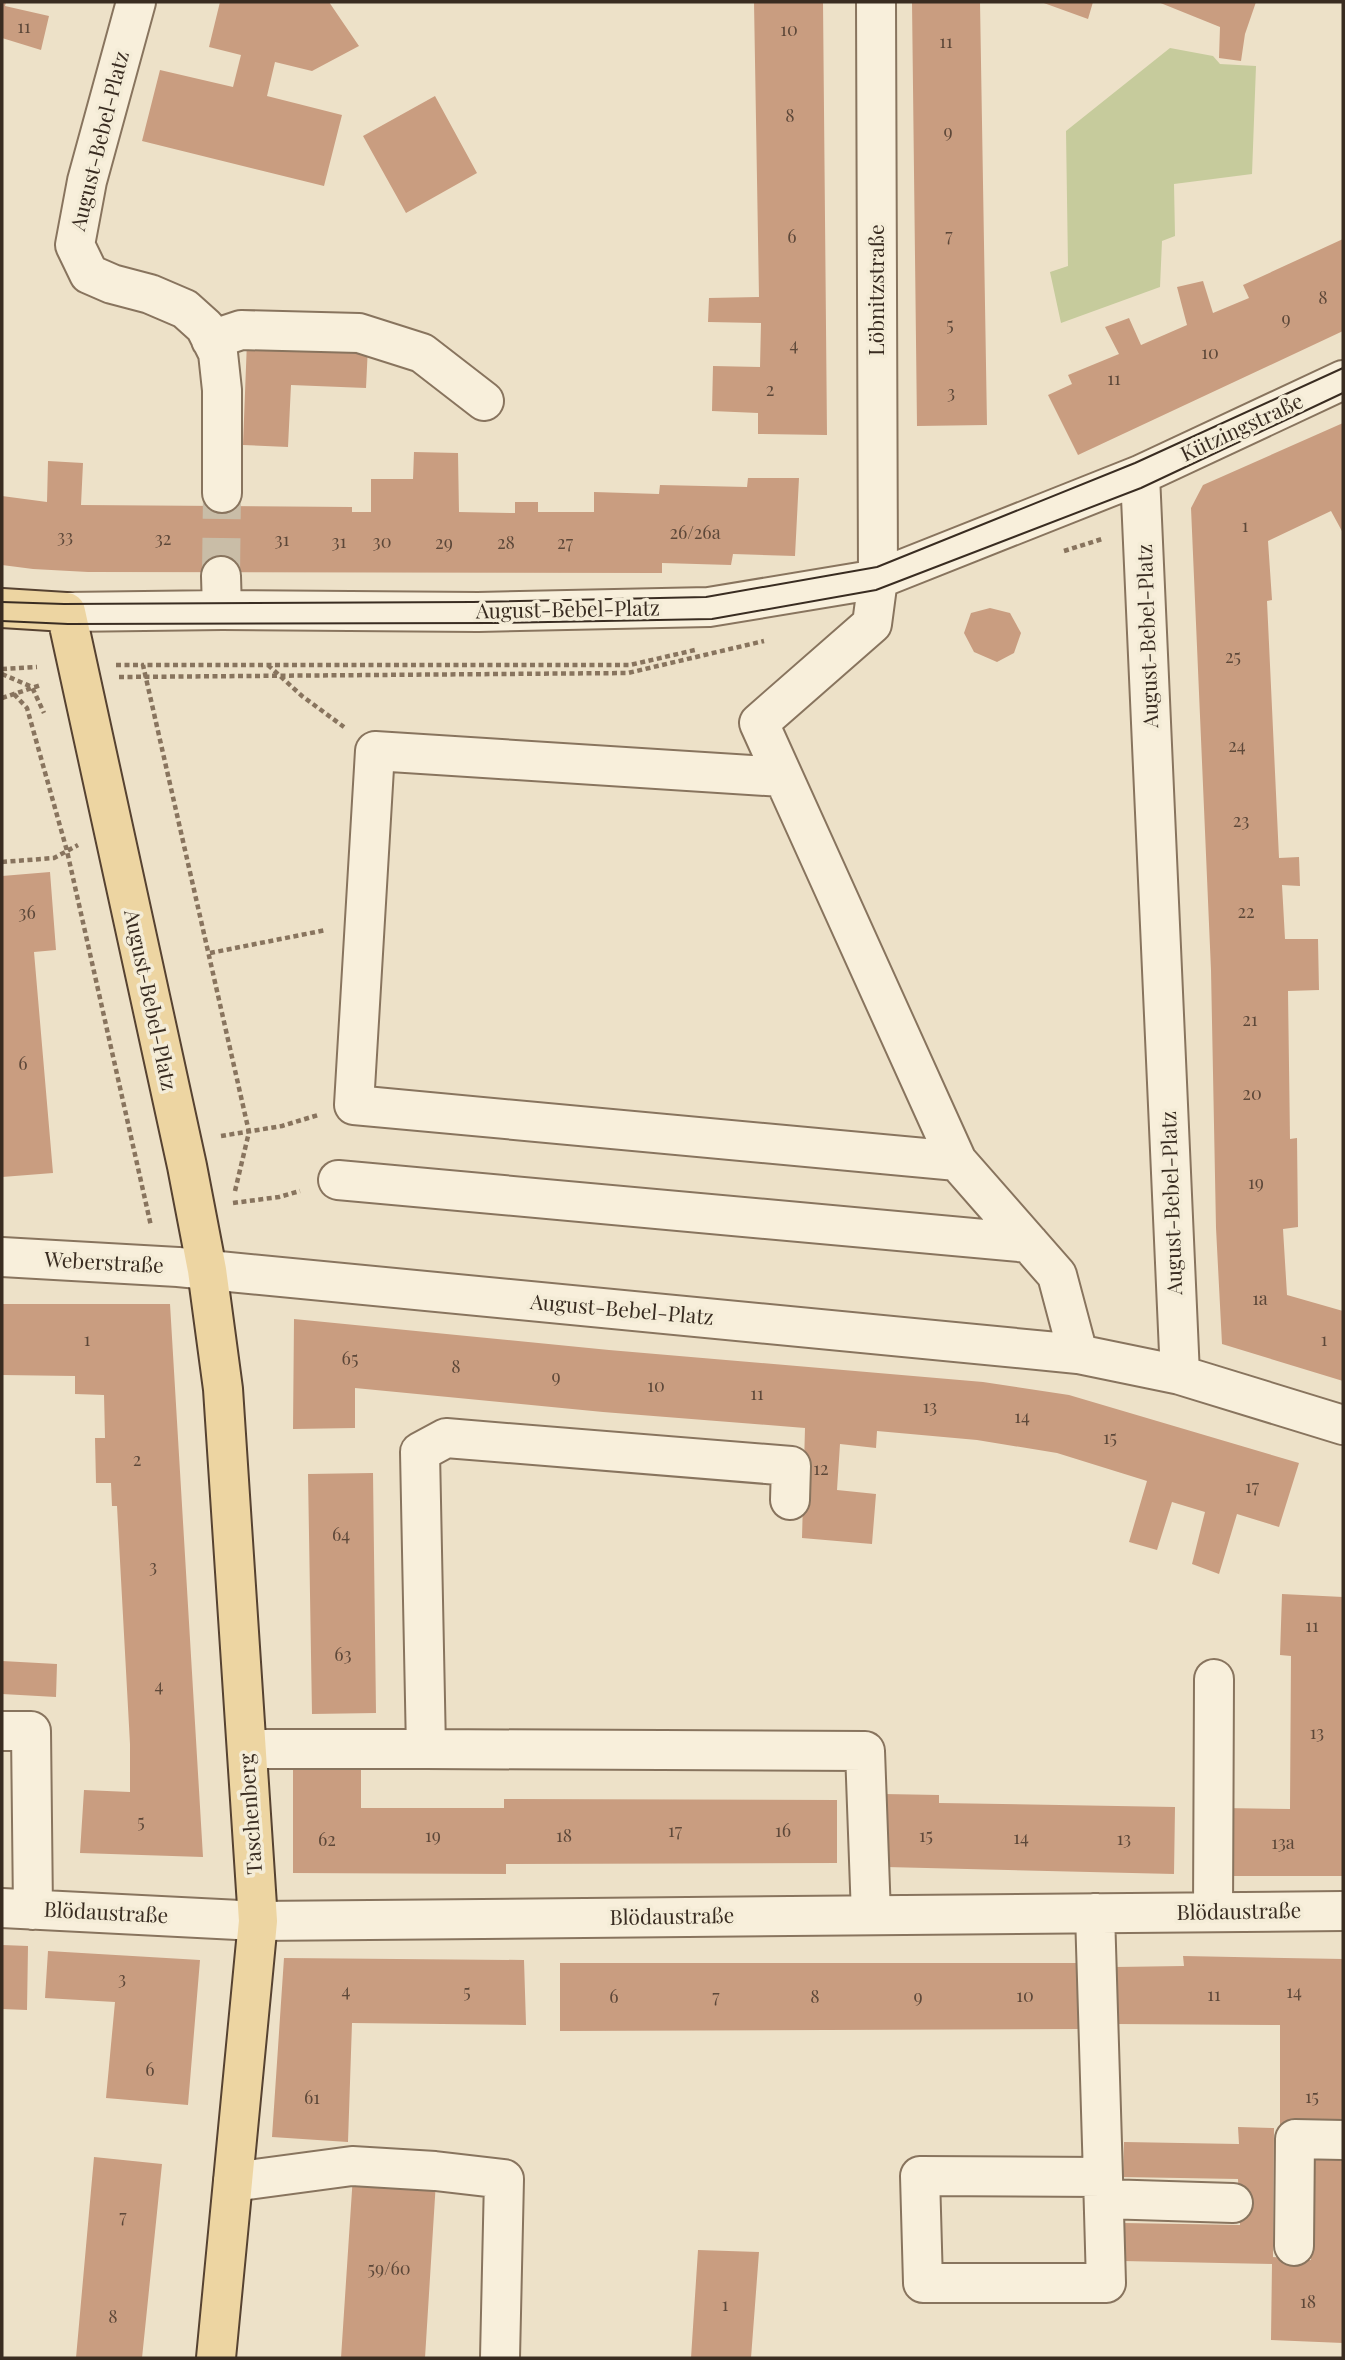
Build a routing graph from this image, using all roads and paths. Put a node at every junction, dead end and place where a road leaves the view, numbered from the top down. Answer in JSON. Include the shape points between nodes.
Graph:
{"nodes":[{"id":1,"x":136,"y":2,"type":"edge"},
{"id":2,"x":876,"y":2,"type":"edge"},
{"id":3,"x":211,"y":340,"type":"junction"},
{"id":4,"x":1343,"y":380,"type":"edge"},
{"id":5,"x":484,"y":401,"type":"dead end"},
{"id":6,"x":1140,"y":475,"type":"junction"},
{"id":7,"x":222,"y":493,"type":"tunnel mouth"},
{"id":8,"x":878,"y":579,"type":"junction"},
{"id":9,"x":2,"y":608,"type":"edge"},
{"id":10,"x":66,"y":612,"type":"junction"},
{"id":11,"x":268,"y":665,"type":"dead end"},
{"id":12,"x":14,"y":694,"type":"dead end"},
{"id":13,"x":375,"y":751,"type":"junction"},
{"id":14,"x":782,"y":777,"type":"junction"},
{"id":15,"x":79,"y":845,"type":"dead end"},
{"id":16,"x":67,"y":851,"type":"junction"},
{"id":17,"x":2,"y":862,"type":"edge"},
{"id":18,"x":365,"y":922,"type":"junction"},
{"id":19,"x":210,"y":953,"type":"dead end"},
{"id":20,"x":354,"y":1105,"type":"junction"},
{"id":21,"x":181,"y":1142,"type":"junction"},
{"id":22,"x":133,"y":1145,"type":"junction"},
{"id":23,"x":957,"y":1161,"type":"junction"},
{"id":24,"x":338,"y":1180,"type":"joint"},
{"id":25,"x":232,"y":1203,"type":"dead end"},
{"id":26,"x":1029,"y":1243,"type":"junction"},
{"id":27,"x":2,"y":1257,"type":"edge"},
{"id":28,"x":160,"y":1266,"type":"junction"},
{"id":29,"x":207,"y":1270,"type":"junction"},
{"id":30,"x":1078,"y":1354,"type":"junction"},
{"id":31,"x":1180,"y":1375,"type":"junction"},
{"id":32,"x":1343,"y":1425,"type":"edge"},
{"id":33,"x":790,"y":1500,"type":"dead end"},
{"id":34,"x":1214,"y":1679,"type":"dead end"},
{"id":35,"x":2,"y":1731,"type":"edge"},
{"id":36,"x":247,"y":1749,"type":"junction"},
{"id":37,"x":426,"y":1749,"type":"junction"},
{"id":38,"x":17,"y":1909,"type":"edge"},
{"id":39,"x":1343,"y":1911,"type":"edge"},
{"id":40,"x":1213,"y":1912,"type":"junction"},
{"id":41,"x":1095,"y":1913,"type":"junction"},
{"id":42,"x":871,"y":1915,"type":"junction"},
{"id":43,"x":258,"y":1921,"type":"junction"},
{"id":44,"x":1343,"y":2140,"type":"edge"},
{"id":45,"x":233,"y":2182,"type":"junction"},
{"id":46,"x":1104,"y":2188,"type":"junction"},
{"id":47,"x":1233,"y":2203,"type":"dead end"},
{"id":48,"x":1294,"y":2246,"type":"dead end"},
{"id":49,"x":216,"y":2358,"type":"edge"},
{"id":50,"x":500,"y":2358,"type":"edge"}],
"edges":[{"from":1,"to":3,"type":"street","name":"August-Bebel-Platz","via":[[87,181],[75,245],[89,274],[185,309],[205,327]]},
{"from":2,"to":8,"type":"street","name":"Löbnitzstraße"},
{"from":3,"to":5,"type":"street","via":[[241,330],[359,333],[422,353]]},
{"from":3,"to":7,"type":"street","name":"August-Bebel-Platz","via":[[218,353],[222,390]]},
{"from":4,"to":6,"type":"street","name":"Kützingstraße"},
{"from":6,"to":8,"type":"street","name":"August-Bebel-Platz"},
{"from":6,"to":31,"type":"street","name":"August-Bebel-Platz"},
{"from":8,"to":10,"type":"street","name":"August-Bebel-Platz","via":[[709,607],[478,612],[222,593]]},
{"from":8,"to":14,"type":"street","name":"Löbnitzstraße","via":[[872,624],[759,723]]},
{"from":9,"to":10,"type":"main road","name":"August-Bebel-Platz"},
{"from":10,"to":21,"type":"main road","name":"August-Bebel-Platz"},
{"from":11,"to":13,"type":"path"},
{"from":12,"to":16,"type":"path","via":[[27,708]]},
{"from":13,"to":14,"type":"street"},
{"from":13,"to":18,"type":"street"},
{"from":14,"to":23,"type":"street"},
{"from":15,"to":16,"type":"path"},
{"from":16,"to":17,"type":"path","via":[[54,858]]},
{"from":16,"to":22,"type":"path"},
{"from":18,"to":19,"type":"path"},
{"from":18,"to":20,"type":"street"},
{"from":20,"to":21,"type":"path","via":[[282,1126]]},
{"from":20,"to":23,"type":"street"},
{"from":21,"to":22,"type":"path"},
{"from":21,"to":29,"type":"main road","name":"August-Bebel-Platz"},
{"from":22,"to":28,"type":"path"},
{"from":23,"to":26,"type":"street"},
{"from":24,"to":25,"type":"path","via":[[279,1197]]},
{"from":24,"to":26,"type":"street"},
{"from":26,"to":30,"type":"street","via":[[1057,1275]]},
{"from":27,"to":28,"type":"street","name":"Weberstraße"},
{"from":28,"to":29,"type":"street","name":"Weberstraße"},
{"from":29,"to":30,"type":"street","name":"August-Bebel-Platz"},
{"from":29,"to":36,"type":"main road","name":"Taschenberg","via":[[223,1389]]},
{"from":30,"to":31,"type":"street","name":"August-Bebel-Platz"},
{"from":31,"to":32,"type":"street"},
{"from":33,"to":37,"type":"street","via":[[791,1466],[446,1438],[420,1452]]},
{"from":34,"to":40,"type":"street"},
{"from":35,"to":38,"type":"street","via":[[31,1731]]},
{"from":36,"to":37,"type":"street"},
{"from":36,"to":43,"type":"main road","name":"Taschenberg"},
{"from":37,"to":42,"type":"street","via":[[865,1751]]},
{"from":38,"to":43,"type":"street","name":"Blödaustraße"},
{"from":39,"to":40,"type":"street","name":"Blödaustraße"},
{"from":40,"to":41,"type":"street","name":"Blödaustraße"},
{"from":41,"to":42,"type":"street","name":"Blödaustraße"},
{"from":41,"to":46,"type":"street"},
{"from":42,"to":43,"type":"street","name":"Blödaustraße"},
{"from":43,"to":45,"type":"main road","name":"Taschenberg"},
{"from":44,"to":48,"type":"street","via":[[1295,2139]]},
{"from":45,"to":49,"type":"main road","name":"Taschenberg"},
{"from":45,"to":50,"type":"street","via":[[352,2166],[504,2179]]},
{"from":46,"to":46,"type":"street","via":[[1106,2283],[923,2283],[920,2176]]},
{"from":46,"to":47,"type":"street"}]}
